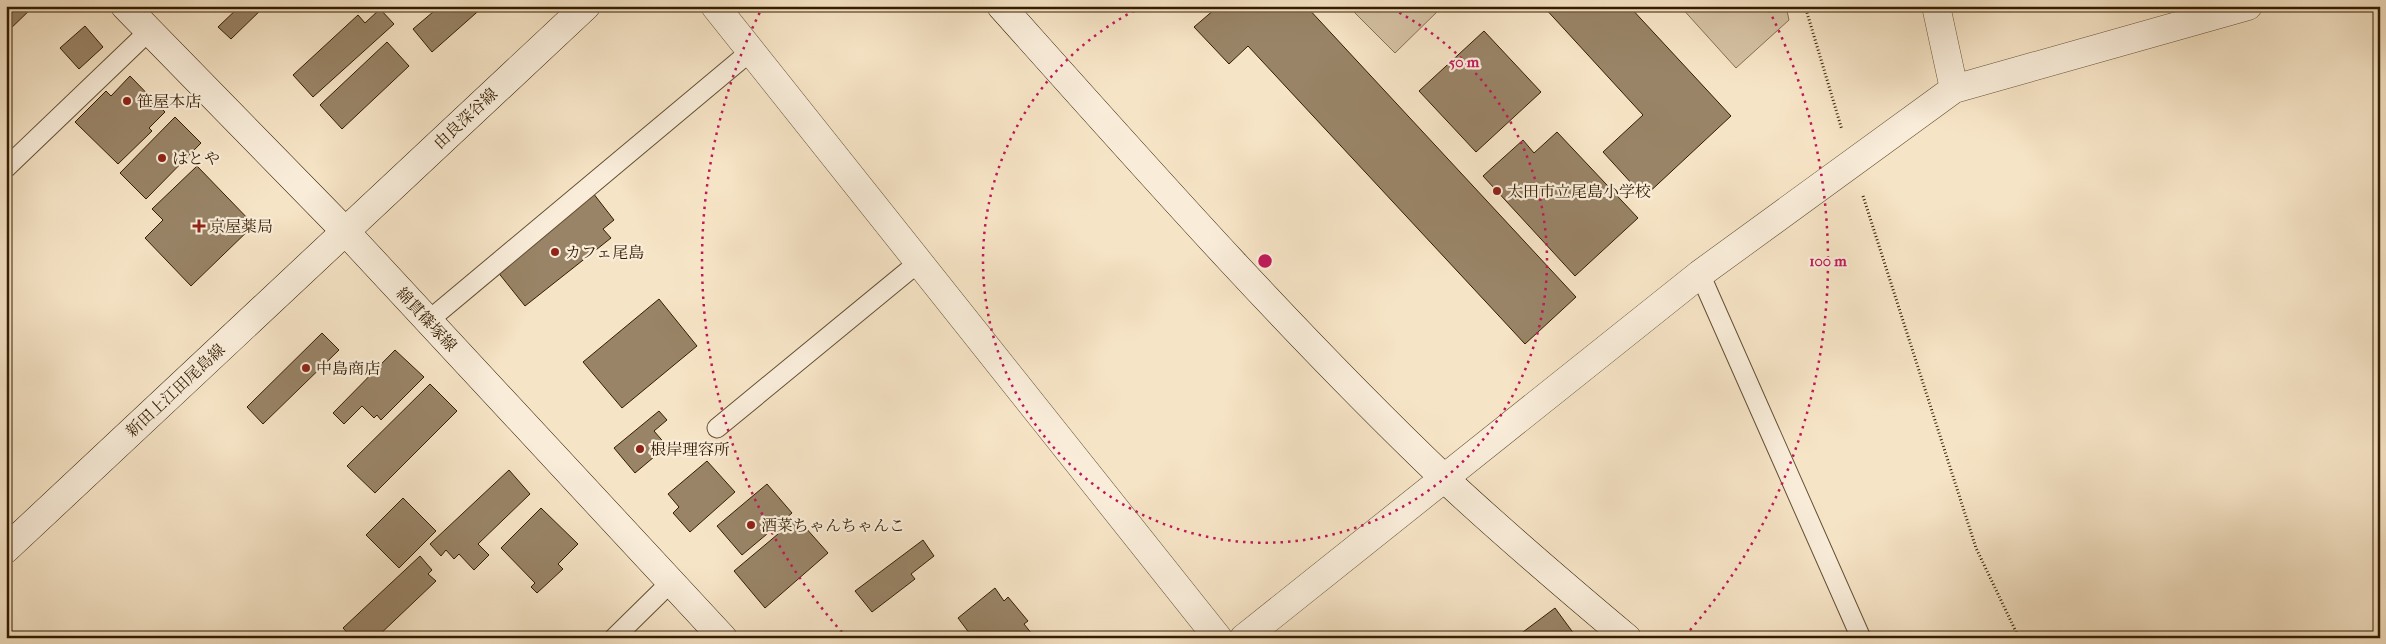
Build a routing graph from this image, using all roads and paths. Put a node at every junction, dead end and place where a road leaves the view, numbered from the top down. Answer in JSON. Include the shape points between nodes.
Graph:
{"nodes":[{"id":1,"x":125,"y":6,"type":"edge"},
{"id":2,"x":586,"y":6,"type":"edge"},
{"id":3,"x":716,"y":6,"type":"edge"},
{"id":4,"x":1001,"y":6,"type":"edge"},
{"id":5,"x":1805,"y":6,"type":"edge"},
{"id":6,"x":1936,"y":6,"type":"edge"},
{"id":7,"x":2248,"y":6,"type":"edge"},
{"id":8,"x":149,"y":31,"type":"junction"},
{"id":9,"x":751,"y":51,"type":"junction"},
{"id":10,"x":1954,"y":89,"type":"junction"},
{"id":11,"x":1845,"y":138,"type":"dead end"},
{"id":12,"x":6,"y":168,"type":"edge"},
{"id":13,"x":1860,"y":188,"type":"dead end"},
{"id":14,"x":344,"y":230,"type":"junction"},
{"id":15,"x":919,"y":262,"type":"junction"},
{"id":16,"x":1700,"y":274,"type":"junction"},
{"id":17,"x":428,"y":320,"type":"junction"},
{"id":18,"x":717,"y":428,"type":"dead end"},
{"id":19,"x":1445,"y":479,"type":"junction"},
{"id":20,"x":6,"y":549,"type":"edge"},
{"id":21,"x":671,"y":582,"type":"junction"},
{"id":22,"x":614,"y":638,"type":"edge"},
{"id":23,"x":723,"y":638,"type":"edge"},
{"id":24,"x":1218,"y":638,"type":"edge"},
{"id":25,"x":1244,"y":638,"type":"edge"},
{"id":26,"x":1627,"y":638,"type":"edge"},
{"id":27,"x":1861,"y":638,"type":"edge"},
{"id":28,"x":2018,"y":638,"type":"edge"}],
"edges":[{"from":1,"to":8,"type":"street","name":"綿貫篠塚線"},
{"from":2,"to":14,"type":"street","name":"由良深谷線"},
{"from":3,"to":9,"type":"street"},
{"from":4,"to":19,"type":"street","via":[[1276,308]]},
{"from":5,"to":11,"type":"path"},
{"from":6,"to":10,"type":"street"},
{"from":7,"to":10,"type":"street"},
{"from":8,"to":12,"type":"lane"},
{"from":8,"to":14,"type":"street","name":"綿貫篠塚線"},
{"from":9,"to":15,"type":"street"},
{"from":9,"to":17,"type":"lane"},
{"from":10,"to":16,"type":"street"},
{"from":13,"to":28,"type":"path","via":[[1976,548]]},
{"from":14,"to":17,"type":"street","name":"綿貫篠塚線"},
{"from":14,"to":20,"type":"street","name":"新田上江田尾島線"},
{"from":15,"to":18,"type":"lane"},
{"from":15,"to":24,"type":"street"},
{"from":16,"to":19,"type":"street"},
{"from":16,"to":27,"type":"lane"},
{"from":17,"to":21,"type":"street","name":"綿貫篠塚線"},
{"from":19,"to":25,"type":"street"},
{"from":19,"to":26,"type":"street"},
{"from":21,"to":22,"type":"lane"},
{"from":21,"to":23,"type":"street","name":"綿貫篠塚線"}]}
